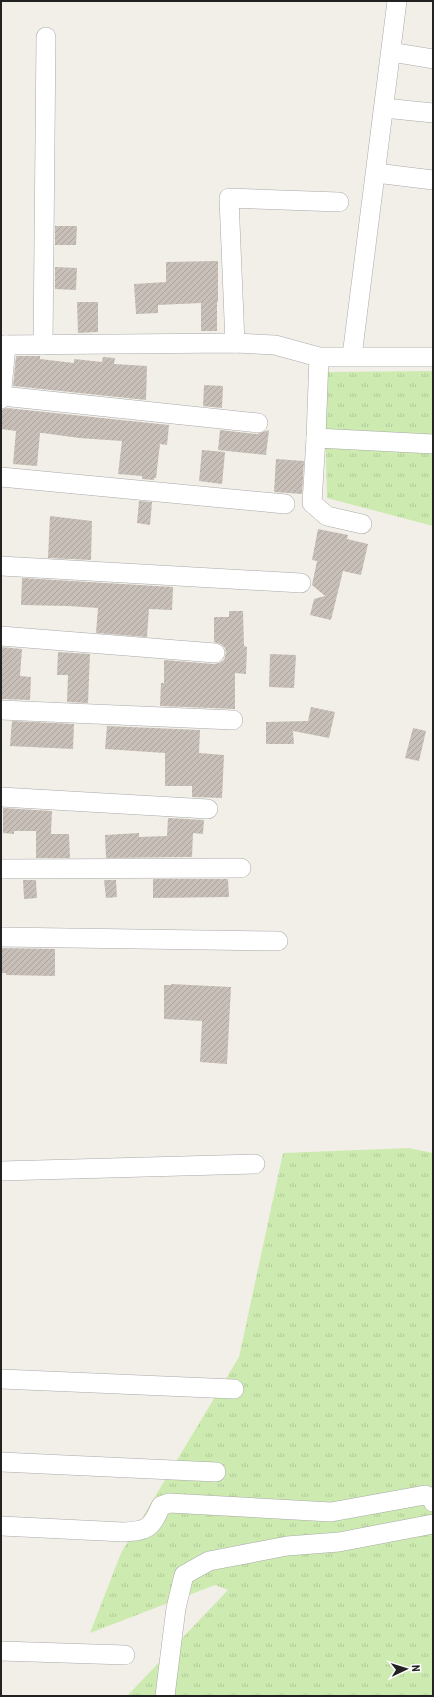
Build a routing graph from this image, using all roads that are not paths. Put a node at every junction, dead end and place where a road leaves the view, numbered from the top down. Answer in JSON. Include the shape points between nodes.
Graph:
{"nodes":[{"id":1,"x":398,"y":1,"type":"edge"},
{"id":2,"x":46,"y":37,"type":"dead end"},
{"id":3,"x":391,"y":52,"type":"junction"},
{"id":4,"x":433,"y":59,"type":"edge"},
{"id":5,"x":384,"y":108,"type":"junction"},
{"id":6,"x":433,"y":113,"type":"edge"},
{"id":7,"x":376,"y":173,"type":"junction"},
{"id":8,"x":433,"y":180,"type":"edge"},
{"id":9,"x":339,"y":202,"type":"dead end"},
{"id":10,"x":235,"y":343,"type":"junction"},
{"id":11,"x":3,"y":345,"type":"edge"},
{"id":12,"x":44,"y":345,"type":"junction"},
{"id":13,"x":352,"y":356,"type":"junction"},
{"id":14,"x":319,"y":357,"type":"junction"},
{"id":15,"x":433,"y":357,"type":"edge"},
{"id":16,"x":1,"y":398,"type":"edge"},
{"id":17,"x":258,"y":423,"type":"dead end"},
{"id":18,"x":316,"y":438,"type":"junction"},
{"id":19,"x":433,"y":444,"type":"edge"},
{"id":20,"x":1,"y":477,"type":"edge"},
{"id":21,"x":285,"y":504,"type":"dead end"},
{"id":22,"x":362,"y":524,"type":"dead end"},
{"id":23,"x":1,"y":566,"type":"edge"},
{"id":24,"x":301,"y":583,"type":"dead end"},
{"id":25,"x":1,"y":636,"type":"edge"},
{"id":26,"x":215,"y":653,"type":"dead end"},
{"id":27,"x":1,"y":710,"type":"edge"},
{"id":28,"x":233,"y":720,"type":"dead end"},
{"id":29,"x":1,"y":798,"type":"edge"},
{"id":30,"x":208,"y":809,"type":"dead end"},
{"id":31,"x":241,"y":868,"type":"dead end"},
{"id":32,"x":1,"y":869,"type":"edge"},
{"id":33,"x":1,"y":937,"type":"edge"},
{"id":34,"x":278,"y":941,"type":"dead end"},
{"id":35,"x":255,"y":1164,"type":"dead end"},
{"id":36,"x":1,"y":1171,"type":"edge"},
{"id":37,"x":1,"y":1379,"type":"edge"},
{"id":38,"x":234,"y":1389,"type":"dead end"},
{"id":39,"x":1,"y":1462,"type":"edge"},
{"id":40,"x":216,"y":1472,"type":"dead end"},
{"id":41,"x":433,"y":1502,"type":"edge"},
{"id":42,"x":433,"y":1524,"type":"edge"},
{"id":43,"x":1,"y":1526,"type":"edge"},
{"id":44,"x":1,"y":1651,"type":"edge"},
{"id":45,"x":126,"y":1655,"type":"dead end"},
{"id":46,"x":165,"y":1696,"type":"edge"}],
"edges":[{"from":1,"to":3,"type":"street"},
{"from":2,"to":12,"type":"street"},
{"from":3,"to":4,"type":"street"},
{"from":3,"to":5,"type":"street"},
{"from":5,"to":6,"type":"street"},
{"from":5,"to":7,"type":"street"},
{"from":7,"to":8,"type":"street"},
{"from":7,"to":13,"type":"street"},
{"from":9,"to":10,"type":"street","via":[[229,198]]},
{"from":10,"to":12,"type":"street"},
{"from":10,"to":14,"type":"street","via":[[275,345]]},
{"from":11,"to":12,"type":"street"},
{"from":11,"to":16,"type":"street"},
{"from":13,"to":14,"type":"street"},
{"from":13,"to":15,"type":"street"},
{"from":14,"to":18,"type":"street"},
{"from":16,"to":17,"type":"street"},
{"from":18,"to":19,"type":"street"},
{"from":18,"to":22,"type":"street","via":[[312,503],[327,516]]},
{"from":20,"to":21,"type":"street"},
{"from":23,"to":24,"type":"street"},
{"from":25,"to":26,"type":"street"},
{"from":27,"to":28,"type":"street"},
{"from":29,"to":30,"type":"street"},
{"from":31,"to":32,"type":"street"},
{"from":33,"to":34,"type":"street"},
{"from":35,"to":36,"type":"street"},
{"from":37,"to":38,"type":"street"},
{"from":39,"to":40,"type":"street"},
{"from":41,"to":43,"type":"street","via":[[432,1498],[425,1494],[331,1512],[169,1503],[161,1506],[150,1526],[141,1531]]},
{"from":42,"to":46,"type":"street","via":[[339,1542],[288,1546],[209,1561],[184,1575],[176,1608]]},
{"from":44,"to":45,"type":"street"}]}
